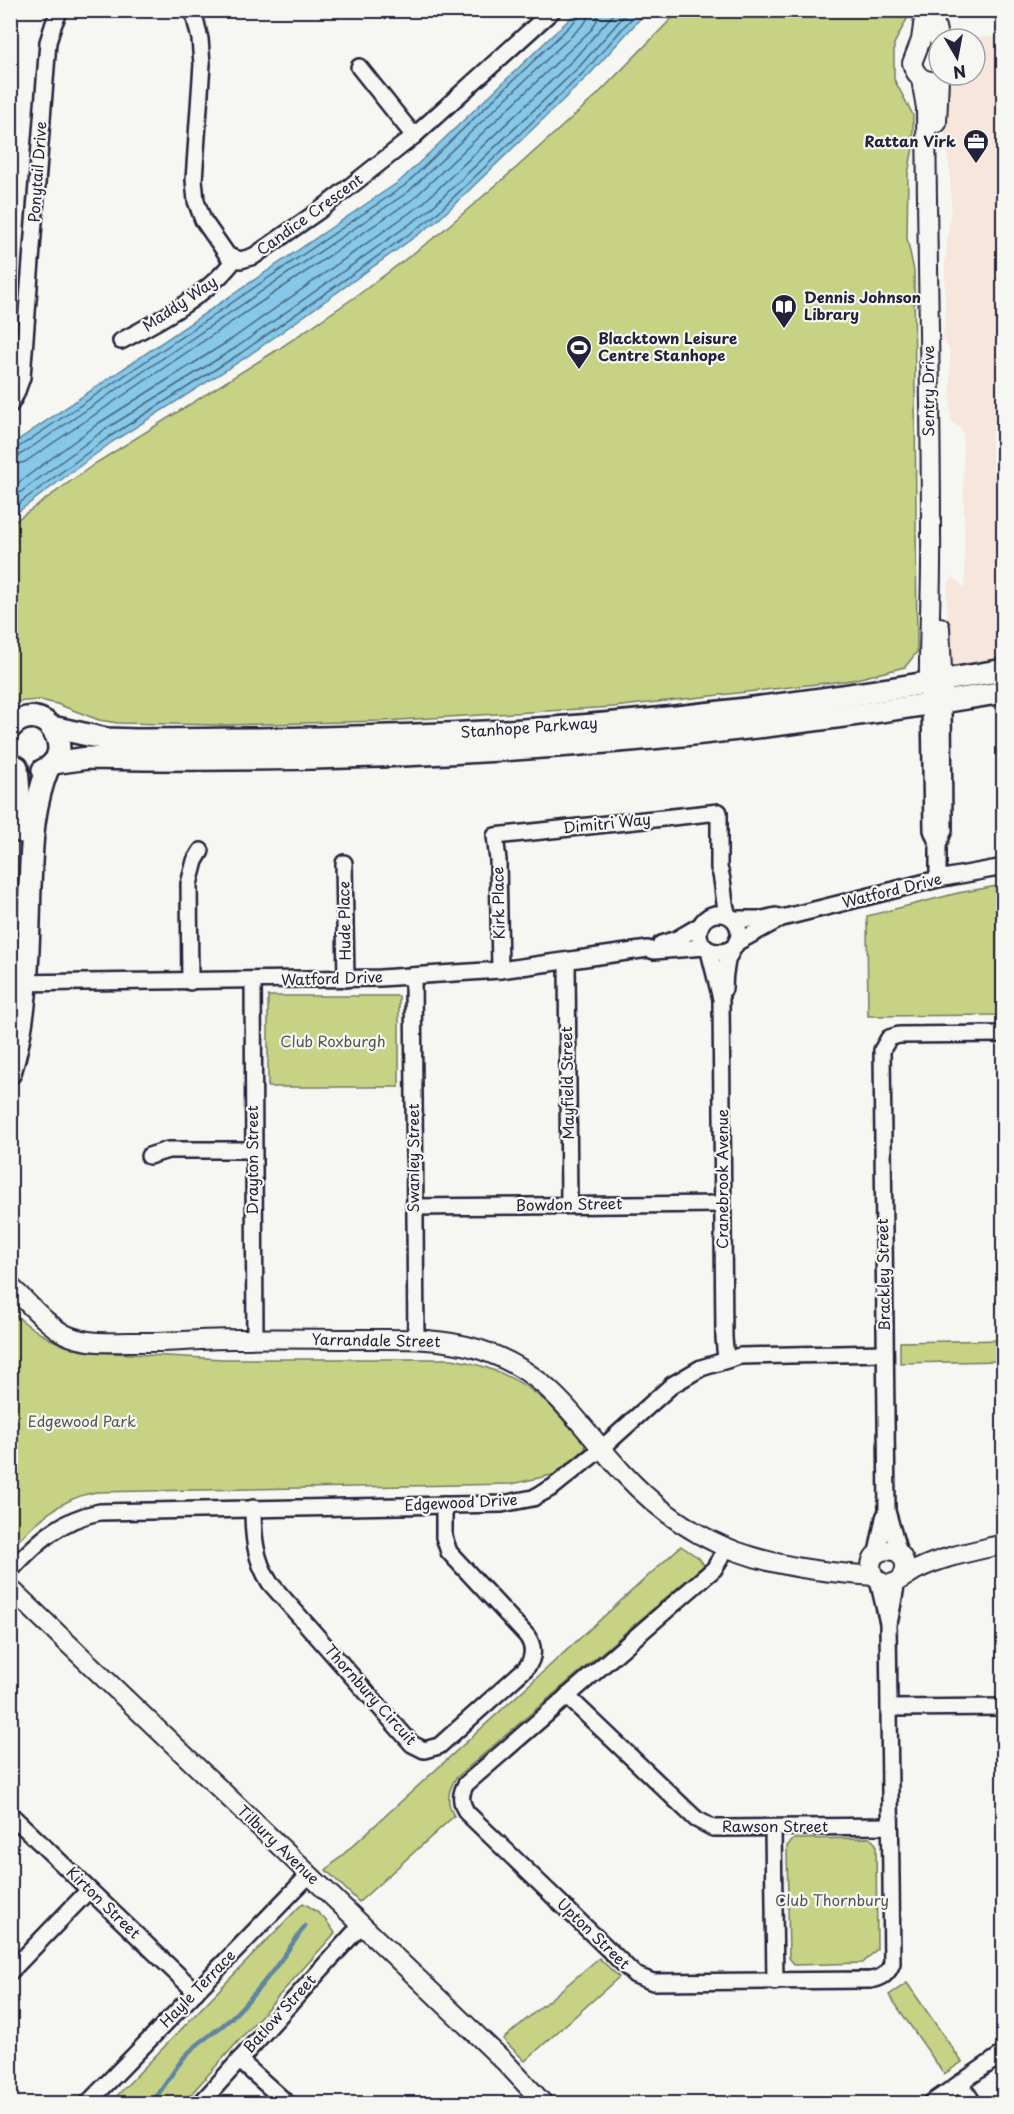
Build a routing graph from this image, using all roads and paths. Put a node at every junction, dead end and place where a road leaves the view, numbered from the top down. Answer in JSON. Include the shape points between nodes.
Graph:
{"nodes":[{"id":1,"x":193,"y":10,"type":"edge"},
{"id":2,"x":553,"y":10,"type":"edge"},
{"id":3,"x":928,"y":10,"type":"edge"},
{"id":4,"x":932,"y":10,"type":"edge"},
{"id":5,"x":57,"y":12,"type":"edge"},
{"id":6,"x":936,"y":27,"type":"edge"},
{"id":7,"x":927,"y":45,"type":"edge"},
{"id":8,"x":918,"y":49,"type":"junction"},
{"id":9,"x":359,"y":67,"type":"dead end"},
{"id":10,"x":927,"y":76,"type":"edge"},
{"id":11,"x":936,"y":87,"type":"edge"},
{"id":12,"x":414,"y":136,"type":"junction"},
{"id":13,"x":234,"y":260,"type":"junction"},
{"id":14,"x":121,"y":341,"type":"dead end"},
{"id":15,"x":10,"y":405,"type":"edge"},
{"id":16,"x":1004,"y":670,"type":"edge"},
{"id":17,"x":935,"y":681,"type":"junction"},
{"id":18,"x":1004,"y":692,"type":"edge"},
{"id":19,"x":936,"y":703,"type":"junction"},
{"id":20,"x":11,"y":726,"type":"edge"},
{"id":21,"x":52,"y":727,"type":"junction"},
{"id":22,"x":12,"y":763,"type":"edge"},
{"id":23,"x":51,"y":765,"type":"junction"},
{"id":24,"x":495,"y":836,"type":"joint"},
{"id":25,"x":201,"y":851,"type":"dead end"},
{"id":26,"x":344,"y":863,"type":"dead end"},
{"id":27,"x":1004,"y":867,"type":"edge"},
{"id":28,"x":719,"y":868,"type":"junction"},
{"id":29,"x":938,"y":879,"type":"junction"},
{"id":30,"x":731,"y":917,"type":"junction"},
{"id":31,"x":782,"y":918,"type":"junction"},
{"id":32,"x":703,"y":922,"type":"junction"},
{"id":33,"x":735,"y":946,"type":"junction"},
{"id":34,"x":648,"y":949,"type":"junction"},
{"id":35,"x":707,"y":949,"type":"junction"},
{"id":36,"x":567,"y":962,"type":"junction"},
{"id":37,"x":500,"y":970,"type":"junction"},
{"id":38,"x":413,"y":976,"type":"junction"},
{"id":39,"x":345,"y":979,"type":"junction"},
{"id":40,"x":253,"y":981,"type":"junction"},
{"id":41,"x":190,"y":982,"type":"junction"},
{"id":42,"x":21,"y":983,"type":"junction"},
{"id":43,"x":721,"y":999,"type":"junction"},
{"id":44,"x":10,"y":1030,"type":"edge"},
{"id":45,"x":1004,"y":1034,"type":"edge"},
{"id":46,"x":10,"y":1073,"type":"edge"},
{"id":47,"x":253,"y":1150,"type":"junction"},
{"id":48,"x":149,"y":1156,"type":"dead end"},
{"id":49,"x":723,"y":1204,"type":"junction"},
{"id":50,"x":569,"y":1205,"type":"junction"},
{"id":51,"x":414,"y":1207,"type":"junction"},
{"id":52,"x":10,"y":1286,"type":"edge"},
{"id":53,"x":255,"y":1339,"type":"junction"},
{"id":54,"x":416,"y":1340,"type":"junction"},
{"id":55,"x":885,"y":1353,"type":"junction"},
{"id":56,"x":726,"y":1359,"type":"junction"},
{"id":57,"x":602,"y":1448,"type":"junction"},
{"id":58,"x":444,"y":1505,"type":"junction"},
{"id":59,"x":253,"y":1508,"type":"junction"},
{"id":60,"x":887,"y":1511,"type":"junction"},
{"id":61,"x":1004,"y":1544,"type":"edge"},
{"id":62,"x":726,"y":1548,"type":"junction"},
{"id":63,"x":876,"y":1555,"type":"junction"},
{"id":64,"x":900,"y":1555,"type":"junction"},
{"id":65,"x":955,"y":1555,"type":"junction"},
{"id":66,"x":826,"y":1570,"type":"junction"},
{"id":67,"x":10,"y":1571,"type":"edge"},
{"id":68,"x":876,"y":1578,"type":"junction"},
{"id":69,"x":899,"y":1579,"type":"junction"},
{"id":70,"x":10,"y":1588,"type":"edge"},
{"id":71,"x":888,"y":1623,"type":"junction"},
{"id":72,"x":567,"y":1696,"type":"junction"},
{"id":73,"x":1004,"y":1707,"type":"edge"},
{"id":74,"x":890,"y":1708,"type":"junction"},
{"id":75,"x":10,"y":1814,"type":"edge"},
{"id":76,"x":890,"y":1826,"type":"junction"},
{"id":77,"x":773,"y":1828,"type":"junction"},
{"id":78,"x":309,"y":1875,"type":"junction"},
{"id":79,"x":89,"y":1890,"type":"junction"},
{"id":80,"x":361,"y":1924,"type":"junction"},
{"id":81,"x":10,"y":1972,"type":"edge"},
{"id":82,"x":775,"y":1982,"type":"junction"},
{"id":83,"x":196,"y":1992,"type":"junction"},
{"id":84,"x":1004,"y":2053,"type":"edge"},
{"id":85,"x":239,"y":2060,"type":"junction"},
{"id":86,"x":960,"y":2083,"type":"junction"},
{"id":87,"x":87,"y":2103,"type":"edge"},
{"id":88,"x":200,"y":2103,"type":"edge"},
{"id":89,"x":288,"y":2103,"type":"edge"},
{"id":90,"x":544,"y":2103,"type":"edge"},
{"id":91,"x":930,"y":2103,"type":"edge"},
{"id":92,"x":974,"y":2103,"type":"edge"}],
"edges":[{"from":1,"to":13,"type":"street","via":[[202,52],[196,201],[203,220],[223,251]]},
{"from":2,"to":12,"type":"street","name":"Candice Crescent"},
{"from":3,"to":8,"type":"street"},
{"from":4,"to":6,"type":"street"},
{"from":5,"to":15,"type":"street","name":"Ponytail Drive","via":[[48,42],[22,377]]},
{"from":7,"to":8,"type":"street"},
{"from":8,"to":10,"type":"street","name":"Sentry Drive","via":[[912,63],[916,74]]},
{"from":9,"to":12,"type":"street"},
{"from":11,"to":17,"type":"street","name":"Sentry Drive"},
{"from":12,"to":13,"type":"street","name":"Candice Crescent","via":[[264,249],[247,259]]},
{"from":13,"to":14,"type":"street","name":"Maddy Way","via":[[209,288]]},
{"from":16,"to":17,"type":"main road","name":"Stanhope Parkway"},
{"from":17,"to":19,"type":"street","name":"Sentry Drive"},
{"from":17,"to":21,"type":"main road","name":"Stanhope Parkway","via":[[834,698],[636,721],[410,736],[137,740],[106,739]]},
{"from":18,"to":19,"type":"main road","name":"Stanhope Parkway"},
{"from":19,"to":23,"type":"main road","name":"Stanhope Parkway","via":[[704,734],[496,751],[317,759],[88,758]]},
{"from":19,"to":29,"type":"street","via":[[932,830],[938,845]]},
{"from":20,"to":21,"type":"main road","name":"Stanhope Parkway","via":[[31,718]]},
{"from":21,"to":23,"type":"main road","via":[[58,748]]},
{"from":22,"to":23,"type":"main road","name":"Stanhope Parkway","via":[[33,772]]},
{"from":22,"to":42,"type":"main road","via":[[22,828]]},
{"from":23,"to":42,"type":"main road","via":[[36,804]]},
{"from":24,"to":28,"type":"street","name":"Dimitri Way","via":[[719,812]]},
{"from":24,"to":37,"type":"street","name":"Kirk Place"},
{"from":25,"to":41,"type":"street","via":[[189,884]]},
{"from":26,"to":39,"type":"street","name":"Hude Place"},
{"from":27,"to":29,"type":"street","name":"Watford Drive"},
{"from":28,"to":30,"type":"street"},
{"from":28,"to":32,"type":"street","via":[[713,899]]},
{"from":29,"to":31,"type":"street","name":"Watford Drive"},
{"from":30,"to":31,"type":"street","name":"Watford Drive"},
{"from":30,"to":32,"type":"street","via":[[716,914]]},
{"from":30,"to":33,"type":"street","via":[[739,931]]},
{"from":31,"to":33,"type":"street","name":"Watford Drive"},
{"from":32,"to":34,"type":"street","name":"Watford Drive","via":[[676,939]]},
{"from":32,"to":35,"type":"street","via":[[699,937]]},
{"from":33,"to":35,"type":"street","via":[[721,953]]},
{"from":33,"to":43,"type":"street","name":"Cranebrook Avenue","via":[[727,963]]},
{"from":34,"to":35,"type":"street","name":"Watford Drive"},
{"from":34,"to":36,"type":"street","name":"Watford Drive"},
{"from":35,"to":43,"type":"street","name":"Cranebrook Avenue"},
{"from":36,"to":37,"type":"street","name":"Watford Drive"},
{"from":36,"to":50,"type":"street","name":"Mayfield Street"},
{"from":37,"to":38,"type":"street","name":"Watford Drive"},
{"from":38,"to":39,"type":"street","name":"Watford Drive"},
{"from":38,"to":51,"type":"street","name":"Swanley Street"},
{"from":39,"to":40,"type":"street","name":"Watford Drive"},
{"from":40,"to":41,"type":"street","name":"Watford Drive"},
{"from":40,"to":47,"type":"street","name":"Drayton Street"},
{"from":41,"to":42,"type":"street","name":"Watford Drive"},
{"from":42,"to":44,"type":"main road"},
{"from":42,"to":46,"type":"main road","via":[[22,1025]]},
{"from":43,"to":49,"type":"street","name":"Cranebrook Avenue"},
{"from":45,"to":55,"type":"street","name":"Brackley Street","via":[[900,1035],[886,1041],[881,1055]]},
{"from":47,"to":48,"type":"street","via":[[168,1150]]},
{"from":47,"to":53,"type":"street","name":"Drayton Street"},
{"from":49,"to":50,"type":"street","name":"Bowdon Street"},
{"from":49,"to":56,"type":"street","name":"Cranebrook Avenue"},
{"from":50,"to":51,"type":"street","name":"Bowdon Street"},
{"from":51,"to":54,"type":"street","name":"Swanley Street"},
{"from":52,"to":53,"type":"street","name":"Yarrandale Street","via":[[56,1328],[76,1338],[174,1342]]},
{"from":53,"to":54,"type":"street","name":"Yarrandale Street"},
{"from":54,"to":57,"type":"street","name":"Yarrandale Street","via":[[457,1344],[513,1364],[559,1397]]},
{"from":55,"to":56,"type":"street","name":"Edgewood Drive","via":[[749,1355]]},
{"from":55,"to":60,"type":"street","name":"Brackley Street"},
{"from":56,"to":57,"type":"street","name":"Edgewood Drive","via":[[682,1378]]},
{"from":57,"to":58,"type":"street","name":"Edgewood Drive","via":[[532,1498],[513,1503]]},
{"from":57,"to":62,"type":"street","name":"Yarrandale Street","via":[[656,1505]]},
{"from":58,"to":59,"type":"street","name":"Edgewood Drive"},
{"from":58,"to":59,"type":"street","name":"Thornbury Circuit","via":[[444,1537],[449,1552],[526,1635],[533,1653],[526,1668],[439,1746],[424,1750],[412,1744],[270,1583],[256,1552]]},
{"from":59,"to":67,"type":"street","name":"Edgewood Drive","via":[[87,1514],[48,1533]]},
{"from":60,"to":63,"type":"street","name":"Brackley Street"},
{"from":60,"to":64,"type":"street","name":"Brackley Street"},
{"from":61,"to":65,"type":"street"},
{"from":62,"to":66,"type":"street","name":"Yarrandale Street","via":[[784,1566]]},
{"from":62,"to":72,"type":"street","name":"Upton Street","via":[[714,1569]]},
{"from":63,"to":64,"type":"street","via":[[890,1550]]},
{"from":63,"to":66,"type":"street","name":"Yarrandale Street"},
{"from":63,"to":68,"type":"street","via":[[871,1566]]},
{"from":64,"to":65,"type":"street"},
{"from":64,"to":69,"type":"street","via":[[905,1567]]},
{"from":65,"to":69,"type":"street"},
{"from":66,"to":68,"type":"street","name":"Yarrandale Street"},
{"from":68,"to":69,"type":"street","via":[[887,1584]]},
{"from":68,"to":71,"type":"street","name":"Upton Street"},
{"from":69,"to":71,"type":"street","name":"Upton Street"},
{"from":70,"to":78,"type":"street","name":"Tilbury Avenue"},
{"from":71,"to":74,"type":"street","name":"Upton Street"},
{"from":72,"to":77,"type":"street","name":"Rawson Street","via":[[703,1824]]},
{"from":72,"to":82,"type":"street","name":"Upton Street","via":[[466,1784],[461,1799],[467,1813],[641,1978],[661,1983]]},
{"from":73,"to":74,"type":"street"},
{"from":74,"to":76,"type":"street","name":"Upton Street"},
{"from":75,"to":79,"type":"street","name":"Kirton Street"},
{"from":76,"to":77,"type":"street","name":"Rawson Street"},
{"from":76,"to":82,"type":"street","name":"Upton Street","via":[[890,1970],[870,1980]]},
{"from":77,"to":82,"type":"street"},
{"from":78,"to":80,"type":"street","name":"Tilbury Avenue"},
{"from":78,"to":83,"type":"street","name":"Hayle Terrace"},
{"from":79,"to":81,"type":"street"},
{"from":79,"to":83,"type":"street","name":"Kirton Street"},
{"from":80,"to":85,"type":"street","name":"Batlow Street"},
{"from":80,"to":90,"type":"street","name":"Tilbury Avenue"},
{"from":83,"to":87,"type":"street","name":"Hayle Terrace"},
{"from":84,"to":86,"type":"street"},
{"from":85,"to":88,"type":"street","name":"Batlow Street"},
{"from":85,"to":89,"type":"street"},
{"from":86,"to":91,"type":"street"},
{"from":86,"to":92,"type":"street"}]}
